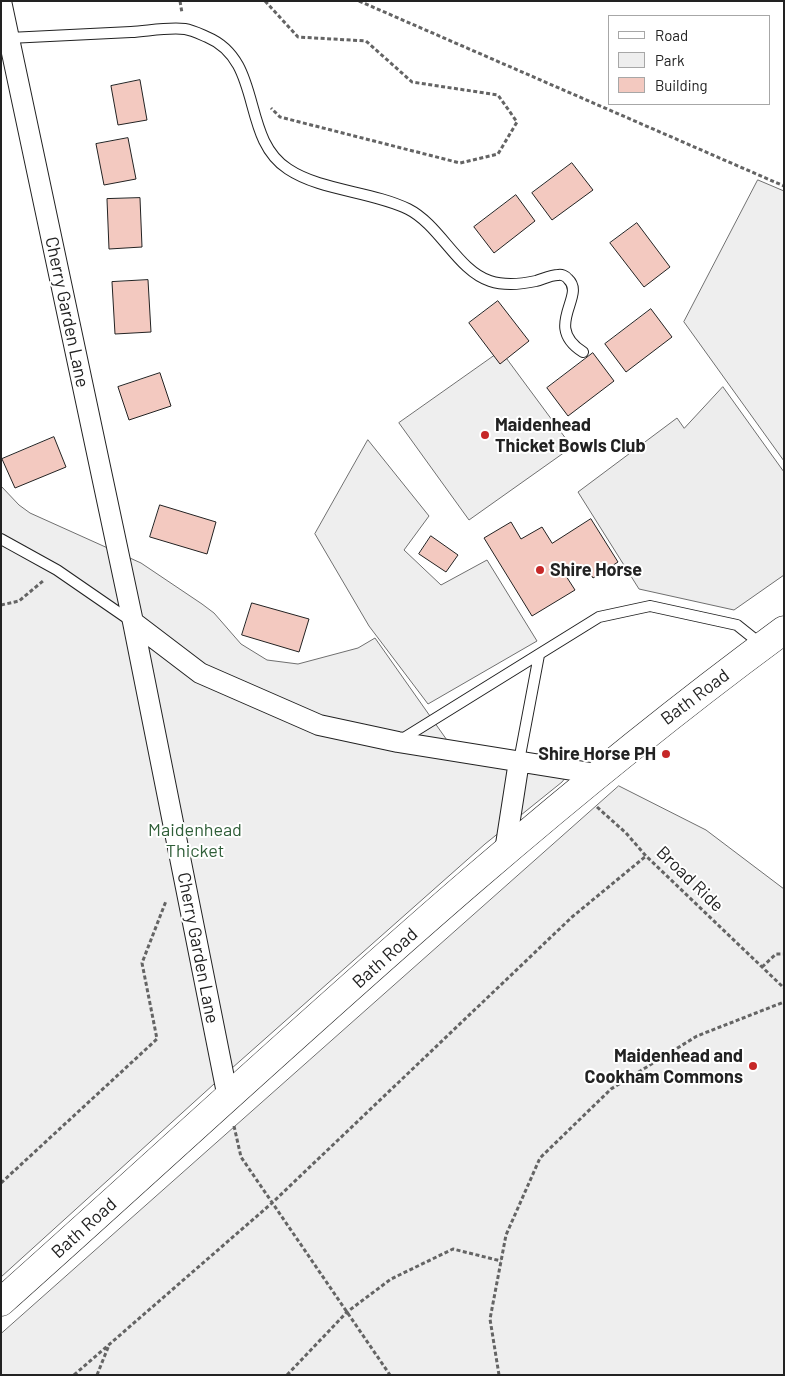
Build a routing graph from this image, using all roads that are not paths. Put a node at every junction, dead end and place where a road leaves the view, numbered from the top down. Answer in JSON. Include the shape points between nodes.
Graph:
{"nodes":[{"id":1,"x":1,"y":1,"type":"edge"},
{"id":2,"x":9,"y":38,"type":"junction"},
{"id":3,"x":583,"y":352,"type":"dead end"},
{"id":4,"x":1,"y":539,"type":"edge"},
{"id":5,"x":132,"y":622,"type":"junction"},
{"id":6,"x":773,"y":638,"type":"edge"},
{"id":7,"x":539,"y":655,"type":"junction"},
{"id":8,"x":398,"y":742,"type":"junction"},
{"id":9,"x":519,"y":761,"type":"junction"},
{"id":10,"x":587,"y":782,"type":"junction"},
{"id":11,"x":505,"y":851,"type":"junction"},
{"id":12,"x":228,"y":1098,"type":"junction"},
{"id":13,"x":1,"y":1302,"type":"edge"}],
"edges":[{"from":1,"to":2,"type":"street","name":"Cherry Garden Lane"},
{"from":2,"to":3,"type":"lane","via":[[185,29],[218,42],[240,66],[265,142],[277,160],[308,179],[408,209],[424,220],[475,274],[490,281],[509,284],[559,274],[570,280],[574,290],[564,325],[574,347]]},
{"from":2,"to":5,"type":"street","name":"Cherry Garden Lane"},
{"from":4,"to":5,"type":"lane","via":[[57,570]]},
{"from":5,"to":8,"type":"street","via":[[200,673],[319,725]]},
{"from":5,"to":12,"type":"street","name":"Cherry Garden Lane"},
{"from":6,"to":7,"type":"lane","via":[[736,625],[650,606],[599,617]]},
{"from":6,"to":10,"type":"main road","name":"Bath Road"},
{"from":7,"to":8,"type":"lane"},
{"from":7,"to":9,"type":"lane"},
{"from":8,"to":9,"type":"street"},
{"from":9,"to":10,"type":"street"},
{"from":9,"to":11,"type":"street"},
{"from":10,"to":11,"type":"main road","name":"Bath Road"},
{"from":11,"to":12,"type":"main road","name":"Bath Road"},
{"from":12,"to":13,"type":"main road","name":"Bath Road"}]}
